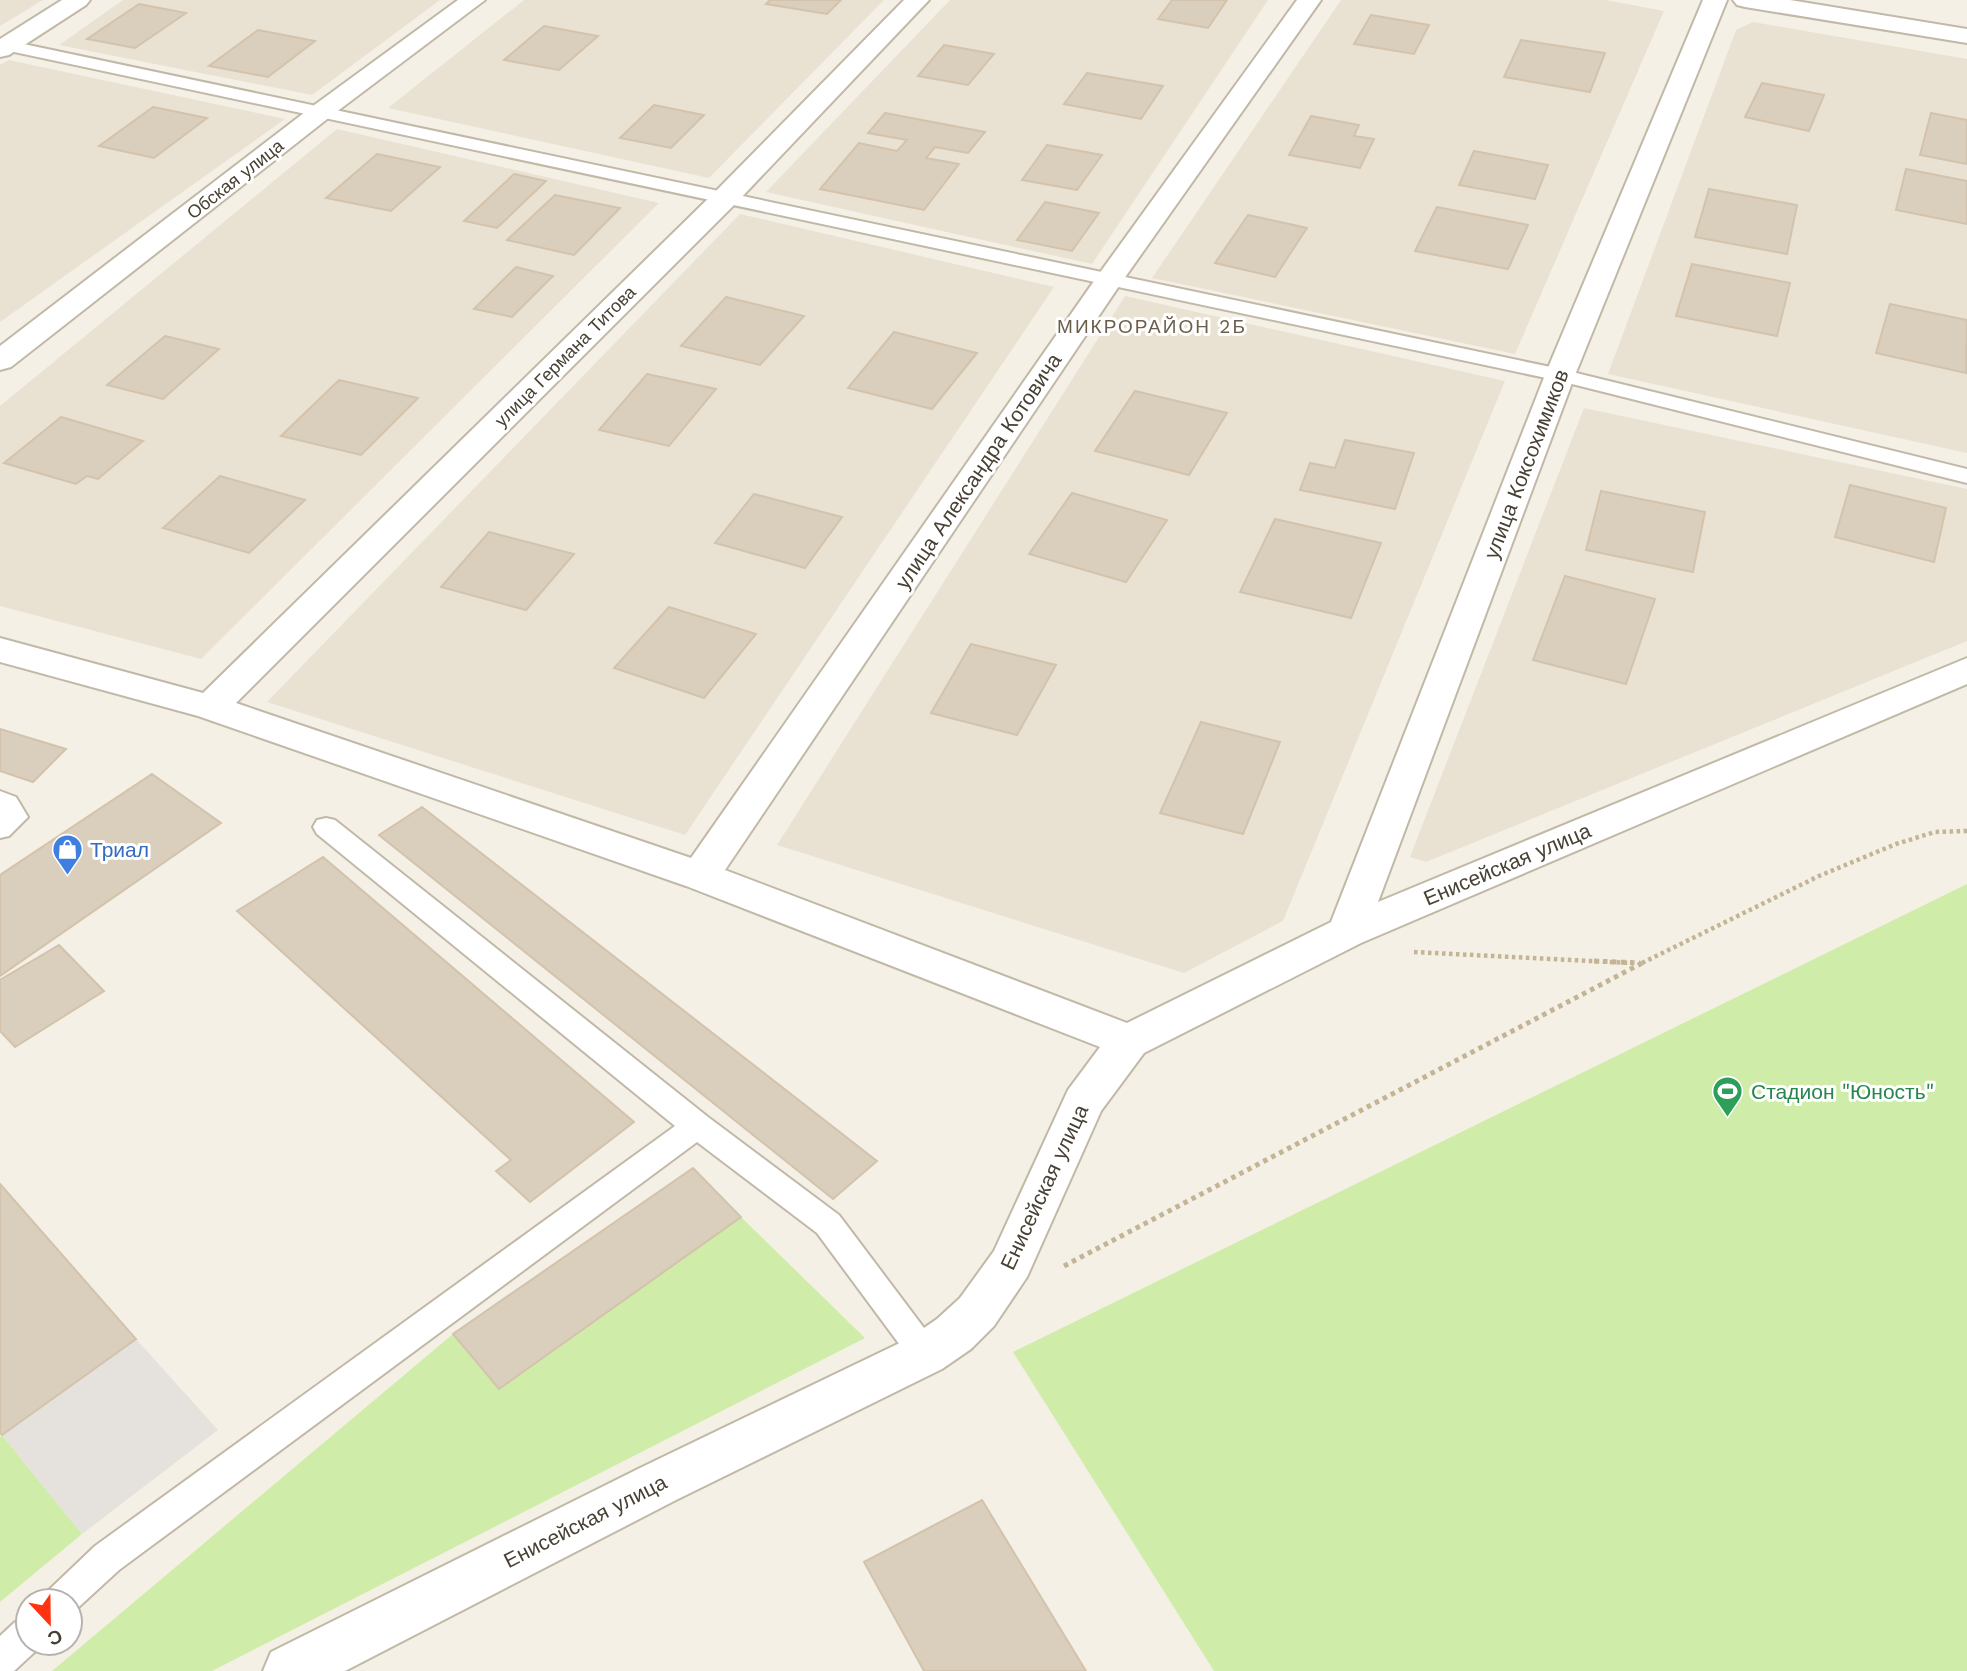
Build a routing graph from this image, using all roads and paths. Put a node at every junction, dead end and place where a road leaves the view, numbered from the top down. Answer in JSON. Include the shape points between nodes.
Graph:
{"nodes":[{"id":1,"x":78,"y":0,"type":"edge"},
{"id":2,"x":473,"y":0,"type":"edge"},
{"id":3,"x":917,"y":0,"type":"edge"},
{"id":4,"x":1309,"y":0,"type":"edge"},
{"id":5,"x":1715,"y":0,"type":"edge"},
{"id":6,"x":1745,"y":0,"type":"edge"},
{"id":7,"x":1967,"y":36,"type":"edge"},
{"id":8,"x":2,"y":46,"type":"edge"},
{"id":9,"x":322,"y":111,"type":"junction"},
{"id":10,"x":727,"y":196,"type":"junction"},
{"id":11,"x":1109,"y":280,"type":"junction"},
{"id":12,"x":0,"y":361,"type":"edge"},
{"id":13,"x":1560,"y":375,"type":"junction"},
{"id":14,"x":1967,"y":476,"type":"edge"},
{"id":15,"x":0,"y":650,"type":"edge"},
{"id":16,"x":1967,"y":670,"type":"edge"},
{"id":17,"x":210,"y":707,"type":"junction"},
{"id":18,"x":0,"y":800,"type":"edge"},
{"id":19,"x":326,"y":827,"type":"dead end"},
{"id":20,"x":0,"y":829,"type":"edge"},
{"id":21,"x":1967,"y":831,"type":"edge"},
{"id":22,"x":700,"y":876,"type":"junction"},
{"id":23,"x":1347,"y":932,"type":"junction"},
{"id":24,"x":1404,"y":951,"type":"dead end"},
{"id":25,"x":1641,"y":963,"type":"junction"},
{"id":26,"x":1129,"y":1041,"type":"junction"},
{"id":27,"x":697,"y":1126,"type":"junction"},
{"id":28,"x":1063,"y":1267,"type":"dead end"},
{"id":29,"x":925,"y":1354,"type":"junction"},
{"id":30,"x":77,"y":1587,"type":"edge"},
{"id":31,"x":14,"y":1646,"type":"edge"},
{"id":32,"x":0,"y":1660,"type":"edge"},
{"id":33,"x":290,"y":1671,"type":"edge"}],
"edges":[{"from":1,"to":8,"type":"street"},
{"from":2,"to":9,"type":"street","name":"Обская улица"},
{"from":3,"to":10,"type":"street","name":"улица Германа Титова"},
{"from":4,"to":11,"type":"street","name":"улица Александра Котовича"},
{"from":5,"to":13,"type":"street","name":"улица Коксохимиков"},
{"from":6,"to":7,"type":"street"},
{"from":8,"to":9,"type":"lane"},
{"from":9,"to":10,"type":"lane"},
{"from":9,"to":12,"type":"street","name":"Обская улица"},
{"from":10,"to":11,"type":"lane"},
{"from":10,"to":17,"type":"street","name":"улица Германа Титова"},
{"from":11,"to":13,"type":"lane"},
{"from":11,"to":22,"type":"street","name":"улица Александра Котовича"},
{"from":13,"to":14,"type":"lane"},
{"from":13,"to":23,"type":"street","name":"улица Коксохимиков"},
{"from":15,"to":17,"type":"street"},
{"from":16,"to":23,"type":"street","name":"Енисейская улица"},
{"from":17,"to":22,"type":"street"},
{"from":18,"to":20,"type":"lane","via":[[15,817]]},
{"from":19,"to":27,"type":"lane"},
{"from":21,"to":25,"type":"path","via":[[1935,832],[1896,844],[1819,876]]},
{"from":22,"to":26,"type":"street"},
{"from":23,"to":26,"type":"street","name":"Енисейская улица"},
{"from":24,"to":25,"type":"path"},
{"from":25,"to":28,"type":"path"},
{"from":26,"to":29,"type":"street","name":"Енисейская улица","via":[[1083,1102],[1012,1263],[977,1312]]},
{"from":27,"to":29,"type":"lane","via":[[828,1224]]},
{"from":27,"to":30,"type":"lane","via":[[107,1558]]},
{"from":29,"to":33,"type":"street","name":"Енисейская улица"},
{"from":31,"to":32,"type":"lane"}]}
